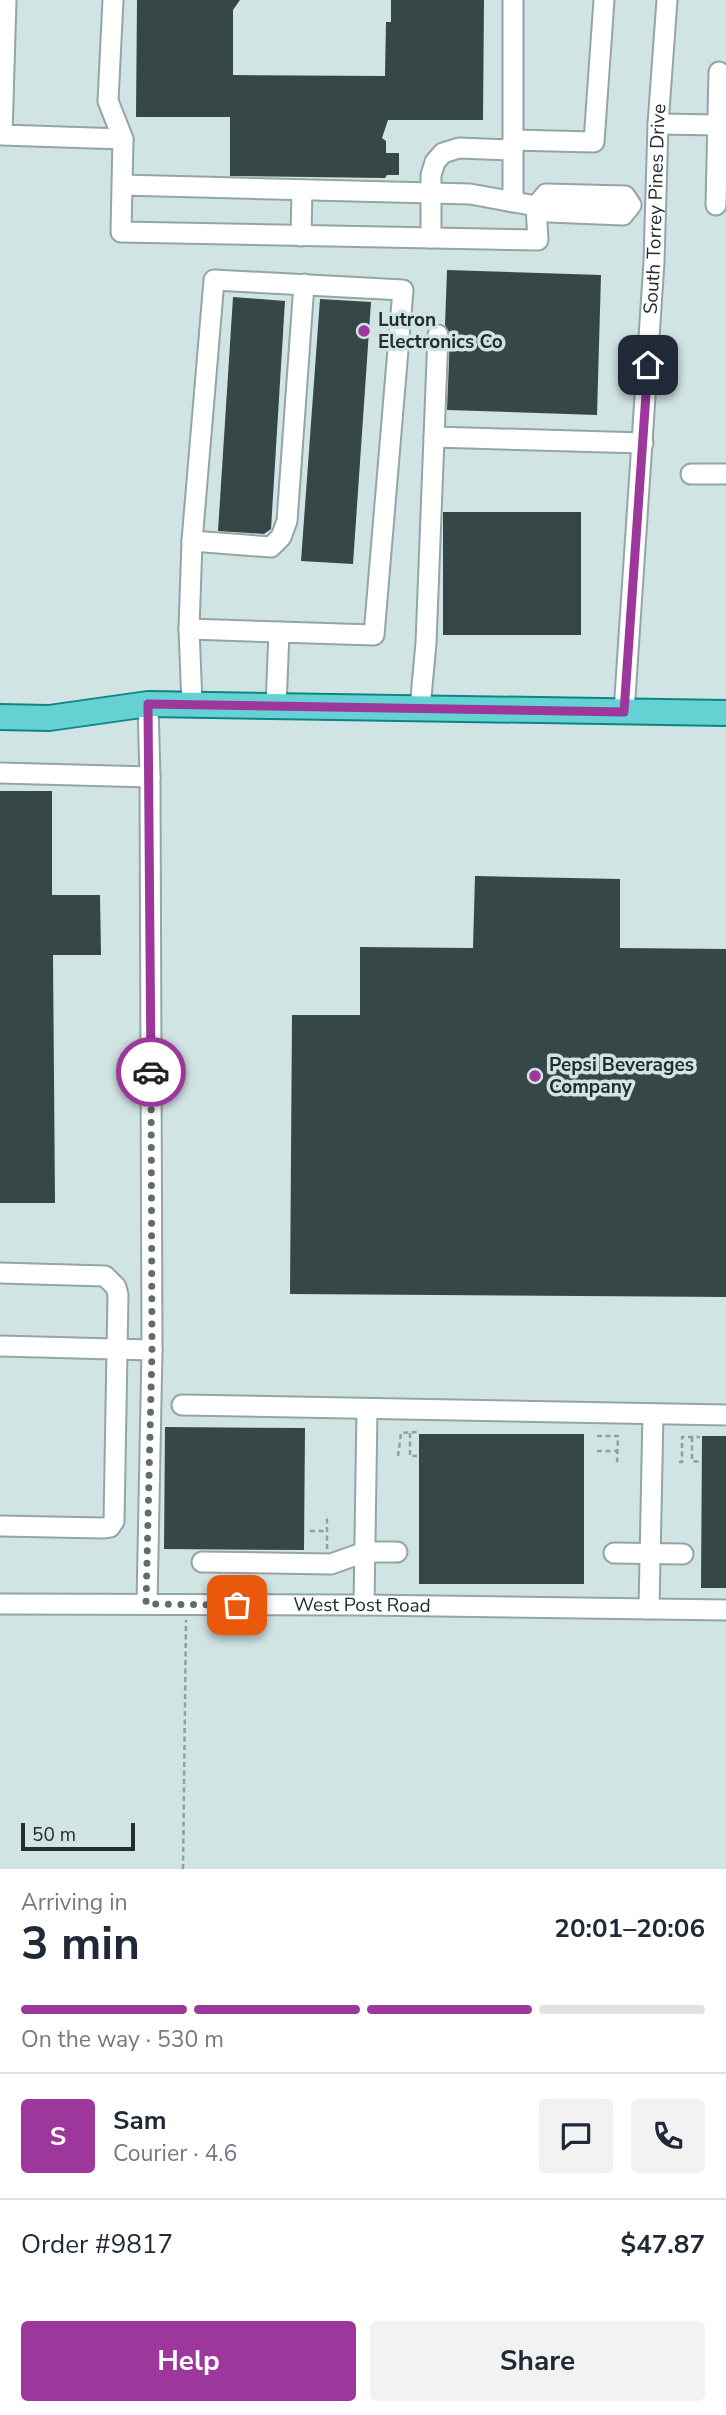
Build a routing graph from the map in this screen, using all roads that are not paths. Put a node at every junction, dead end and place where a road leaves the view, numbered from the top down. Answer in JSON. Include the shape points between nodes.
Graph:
{"nodes":[{"id":1,"x":6,"y":0,"type":"edge"},
{"id":2,"x":113,"y":0,"type":"edge"},
{"id":3,"x":513,"y":0,"type":"edge"},
{"id":4,"x":604,"y":0,"type":"edge"},
{"id":5,"x":667,"y":0,"type":"edge"},
{"id":6,"x":719,"y":72,"type":"dead end"},
{"id":7,"x":658,"y":124,"type":"junction"},
{"id":8,"x":718,"y":125,"type":"junction"},
{"id":9,"x":123,"y":139,"type":"junction"},
{"id":10,"x":513,"y":145,"type":"junction"},
{"id":11,"x":122,"y":185,"type":"junction"},
{"id":12,"x":302,"y":190,"type":"junction"},
{"id":13,"x":432,"y":193,"type":"junction"},
{"id":14,"x":513,"y":202,"type":"junction"},
{"id":15,"x":716,"y":205,"type":"dead end"},
{"id":16,"x":536,"y":206,"type":"junction"},
{"id":17,"x":655,"y":206,"type":"junction"},
{"id":18,"x":301,"y":236,"type":"junction"},
{"id":19,"x":431,"y":238,"type":"junction"},
{"id":20,"x":304,"y":284,"type":"junction"},
{"id":21,"x":438,"y":335,"type":"dead end"},
{"id":22,"x":434,"y":438,"type":"junction"},
{"id":23,"x":643,"y":443,"type":"junction"},
{"id":24,"x":691,"y":474,"type":"dead end"},
{"id":25,"x":726,"y":474,"type":"edge"},
{"id":26,"x":192,"y":541,"type":"junction"},
{"id":27,"x":188,"y":629,"type":"junction"},
{"id":28,"x":279,"y":632,"type":"junction"},
{"id":29,"x":148,"y":704,"type":"junction"},
{"id":30,"x":192,"y":704,"type":"junction"},
{"id":31,"x":275,"y":706,"type":"junction"},
{"id":32,"x":420,"y":708,"type":"junction"},
{"id":33,"x":624,"y":712,"type":"junction"},
{"id":34,"x":726,"y":713,"type":"edge"},
{"id":35,"x":0,"y":717,"type":"edge"},
{"id":36,"x":0,"y":774,"type":"edge"},
{"id":37,"x":150,"y":777,"type":"junction"},
{"id":38,"x":0,"y":1273,"type":"edge"},
{"id":39,"x":0,"y":1346,"type":"edge"},
{"id":40,"x":117,"y":1349,"type":"junction"},
{"id":41,"x":152,"y":1350,"type":"junction"},
{"id":42,"x":182,"y":1405,"type":"dead end"},
{"id":43,"x":367,"y":1409,"type":"junction"},
{"id":44,"x":653,"y":1414,"type":"junction"},
{"id":45,"x":726,"y":1415,"type":"edge"},
{"id":46,"x":0,"y":1526,"type":"edge"},
{"id":47,"x":365,"y":1552,"type":"junction"},
{"id":48,"x":397,"y":1552,"type":"dead end"},
{"id":49,"x":614,"y":1553,"type":"dead end"},
{"id":50,"x":650,"y":1554,"type":"junction"},
{"id":51,"x":682,"y":1554,"type":"dead end"},
{"id":52,"x":202,"y":1562,"type":"dead end"},
{"id":53,"x":0,"y":1604,"type":"edge"},
{"id":54,"x":146,"y":1604,"type":"junction"},
{"id":55,"x":364,"y":1605,"type":"junction"},
{"id":56,"x":649,"y":1609,"type":"junction"},
{"id":57,"x":726,"y":1610,"type":"edge"}],
"edges":[{"from":1,"to":9,"type":"street","via":[[2,135]]},
{"from":2,"to":9,"type":"street","via":[[108,101]]},
{"from":3,"to":10,"type":"street"},
{"from":4,"to":10,"type":"street","via":[[594,142]]},
{"from":5,"to":7,"type":"street","name":"South Torrey Pines Drive"},
{"from":6,"to":8,"type":"street"},
{"from":7,"to":8,"type":"street"},
{"from":7,"to":17,"type":"street","name":"South Torrey Pines Drive"},
{"from":8,"to":15,"type":"street"},
{"from":9,"to":11,"type":"street"},
{"from":10,"to":13,"type":"street","via":[[443,153],[431,175]]},
{"from":10,"to":14,"type":"street"},
{"from":11,"to":12,"type":"street"},
{"from":11,"to":18,"type":"street","via":[[121,232]]},
{"from":12,"to":13,"type":"street"},
{"from":12,"to":18,"type":"street"},
{"from":13,"to":14,"type":"street"},
{"from":13,"to":19,"type":"street"},
{"from":14,"to":16,"type":"street"},
{"from":16,"to":17,"type":"street","via":[[546,194],[625,196],[631,205]]},
{"from":16,"to":19,"type":"street","via":[[538,240]]},
{"from":17,"to":23,"type":"street","name":"South Torrey Pines Drive"},
{"from":18,"to":19,"type":"street"},
{"from":20,"to":26,"type":"street","via":[[287,521],[281,537],[271,547]]},
{"from":20,"to":26,"type":"street","via":[[214,280]]},
{"from":20,"to":28,"type":"street","via":[[403,289],[374,635]]},
{"from":21,"to":22,"type":"street"},
{"from":22,"to":23,"type":"street"},
{"from":22,"to":32,"type":"street"},
{"from":23,"to":33,"type":"street","name":"South Torrey Pines Drive"},
{"from":24,"to":25,"type":"street"},
{"from":26,"to":27,"type":"street"},
{"from":27,"to":28,"type":"street"},
{"from":27,"to":30,"type":"street"},
{"from":28,"to":31,"type":"street"},
{"from":29,"to":30,"type":"main road"},
{"from":29,"to":35,"type":"main road","via":[[50,718]]},
{"from":29,"to":37,"type":"street"},
{"from":30,"to":31,"type":"main road"},
{"from":31,"to":32,"type":"main road"},
{"from":32,"to":33,"type":"main road"},
{"from":33,"to":34,"type":"main road"},
{"from":36,"to":37,"type":"street"},
{"from":37,"to":41,"type":"street"},
{"from":38,"to":40,"type":"street","via":[[105,1276],[118,1295]]},
{"from":39,"to":40,"type":"street"},
{"from":40,"to":41,"type":"street"},
{"from":40,"to":46,"type":"street","via":[[114,1521],[103,1528]]},
{"from":41,"to":54,"type":"street"},
{"from":42,"to":43,"type":"street"},
{"from":43,"to":44,"type":"street"},
{"from":43,"to":47,"type":"street"},
{"from":44,"to":45,"type":"street"},
{"from":44,"to":50,"type":"street"},
{"from":47,"to":48,"type":"street"},
{"from":47,"to":52,"type":"street","via":[[331,1564]]},
{"from":47,"to":55,"type":"street"},
{"from":49,"to":50,"type":"street"},
{"from":50,"to":51,"type":"street"},
{"from":50,"to":56,"type":"street"},
{"from":53,"to":54,"type":"street","name":"West Post Road"},
{"from":54,"to":55,"type":"street","name":"West Post Road"},
{"from":55,"to":56,"type":"street","name":"West Post Road"},
{"from":56,"to":57,"type":"street","name":"West Post Road"}]}
